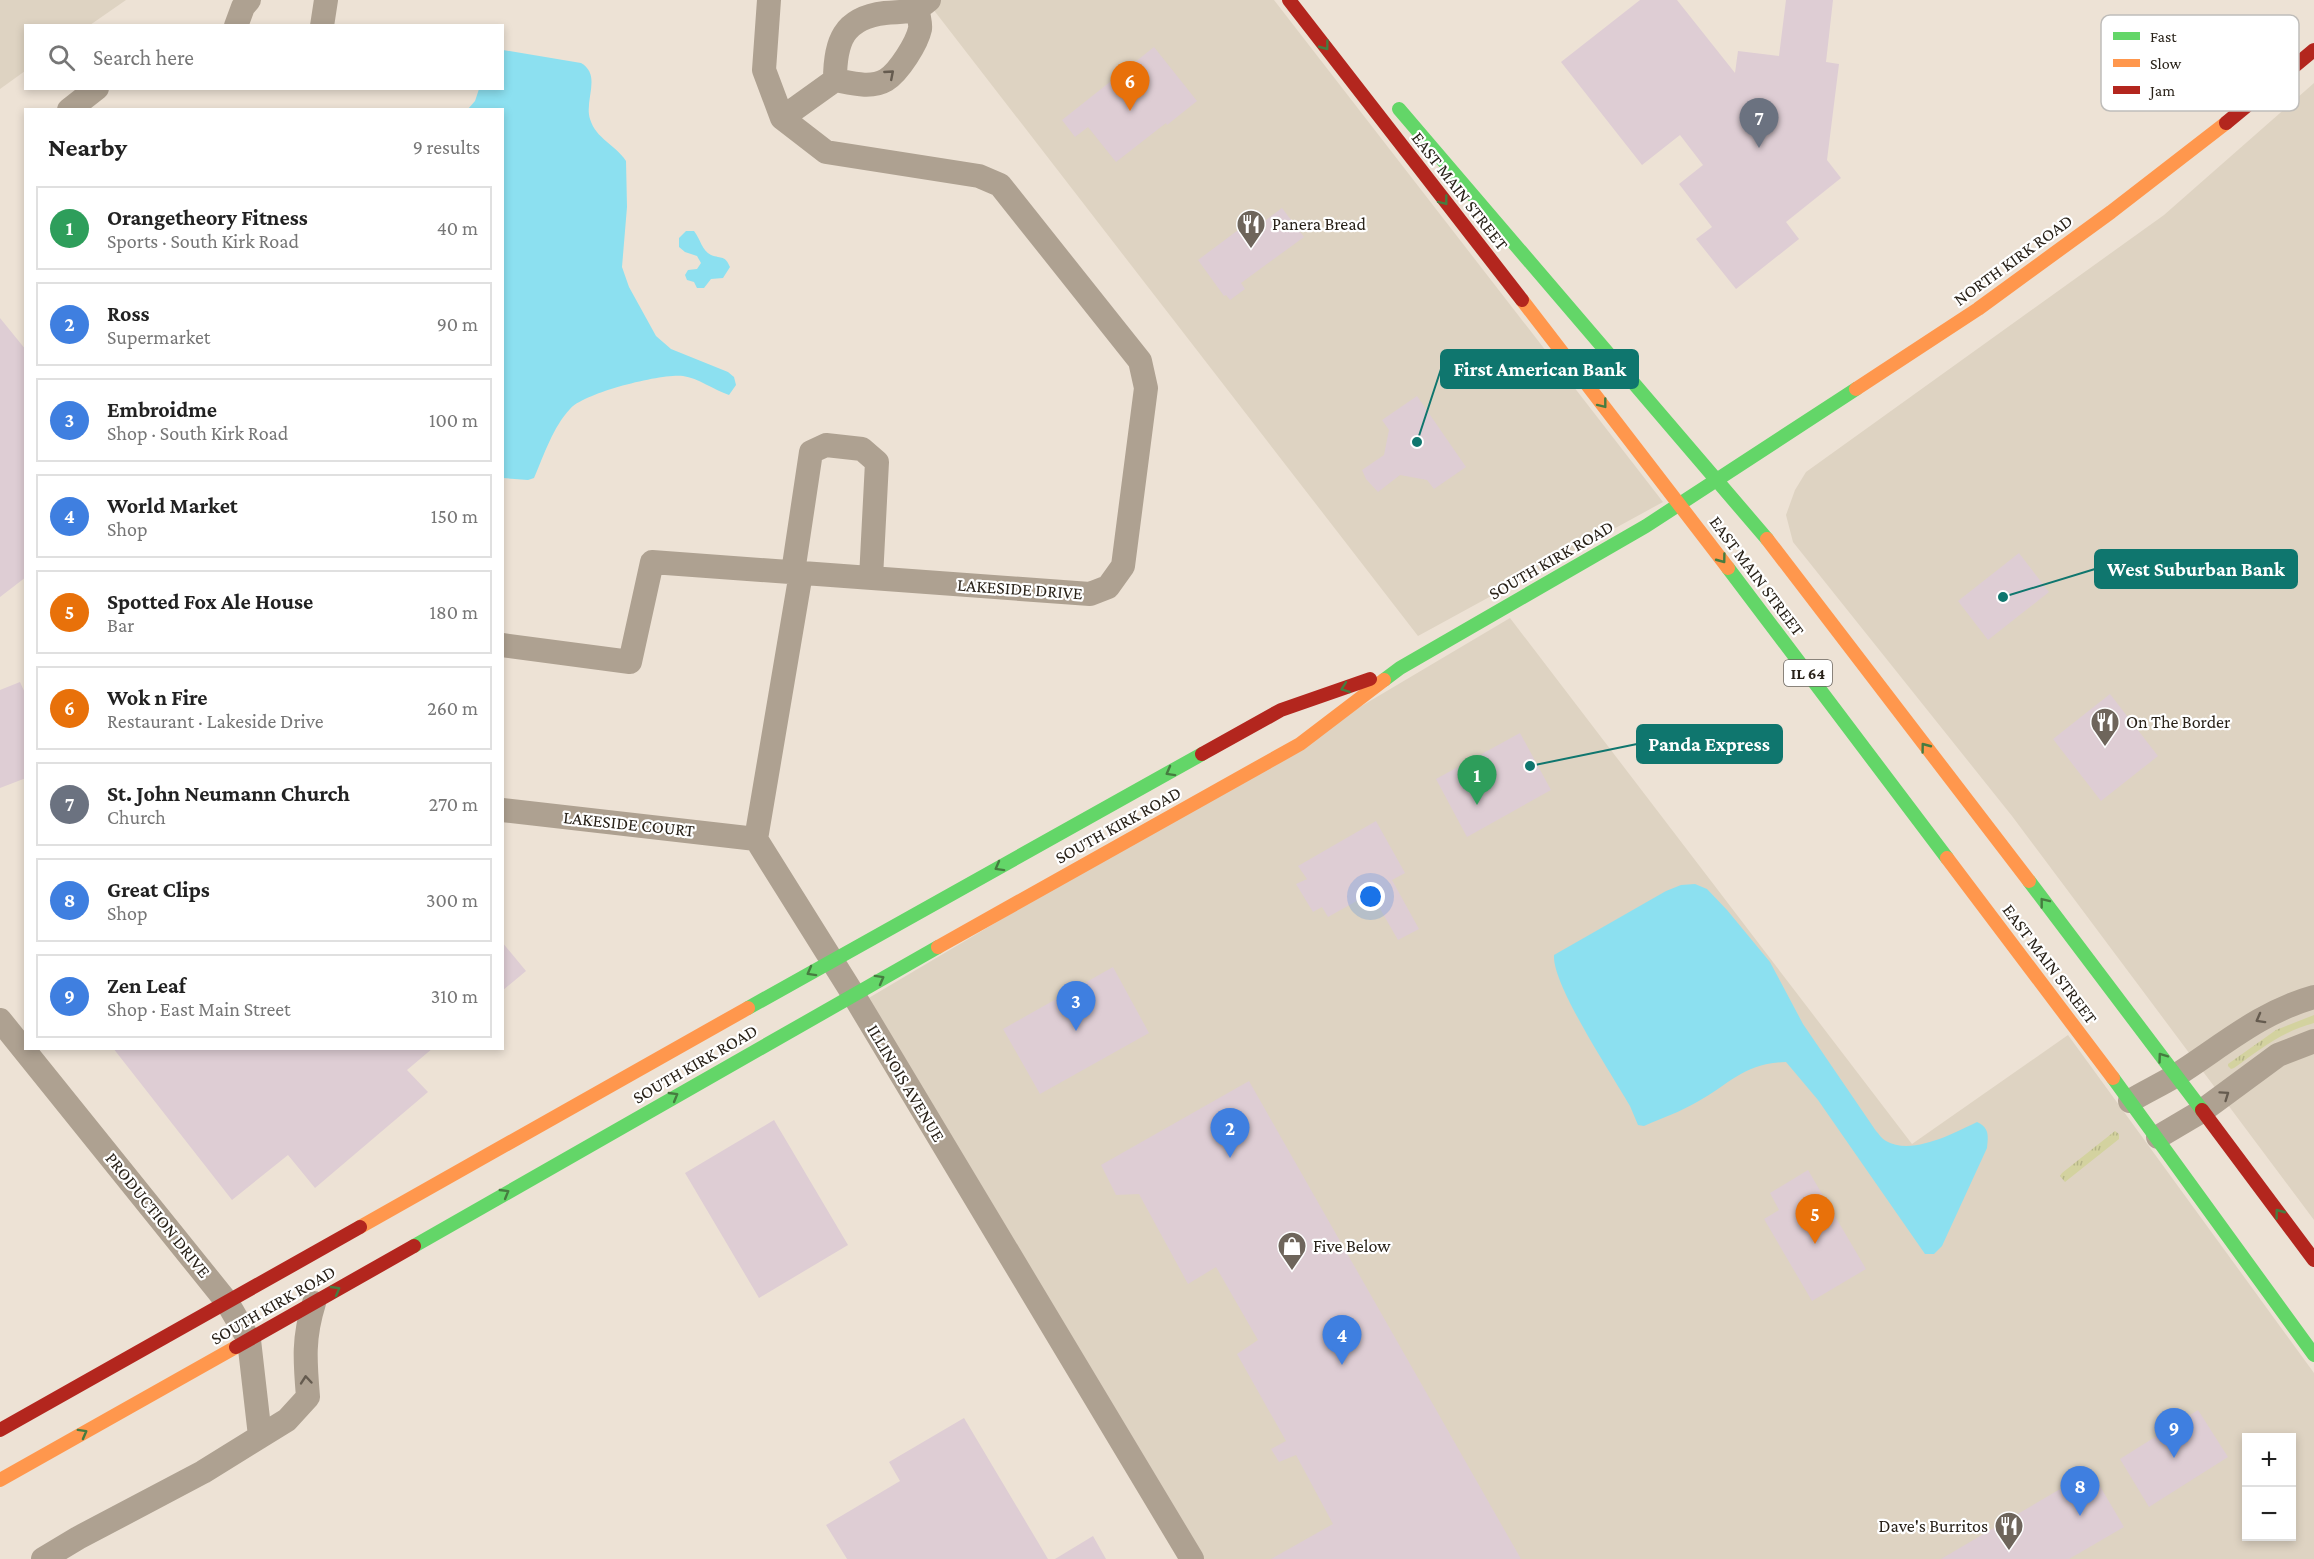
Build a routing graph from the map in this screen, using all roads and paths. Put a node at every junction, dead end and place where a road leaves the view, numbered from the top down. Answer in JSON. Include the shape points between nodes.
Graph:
{"nodes":[{"id":1,"x":249,"y":0,"type":"edge"},
{"id":2,"x":326,"y":0,"type":"edge"},
{"id":3,"x":769,"y":0,"type":"edge"},
{"id":4,"x":1290,"y":0,"type":"edge"},
{"id":5,"x":924,"y":5,"type":"edge"},
{"id":6,"x":237,"y":24,"type":"edge"},
{"id":7,"x":322,"y":24,"type":"edge"},
{"id":8,"x":2314,"y":50,"type":"edge"},
{"id":9,"x":2299,"y":62,"type":"edge"},
{"id":10,"x":835,"y":80,"type":"junction"},
{"id":11,"x":94,"y":90,"type":"edge"},
{"id":12,"x":1393,"y":101,"type":"dead end"},
{"id":13,"x":72,"y":108,"type":"edge"},
{"id":14,"x":2240,"y":111,"type":"edge"},
{"id":15,"x":782,"y":118,"type":"junction"},
{"id":16,"x":1718,"y":480,"type":"junction"},
{"id":17,"x":1680,"y":504,"type":"junction"},
{"id":18,"x":797,"y":573,"type":"junction"},
{"id":19,"x":871,"y":578,"type":"junction"},
{"id":20,"x":504,"y":645,"type":"edge"},
{"id":21,"x":1400,"y":668,"type":"junction"},
{"id":22,"x":504,"y":810,"type":"edge"},
{"id":23,"x":756,"y":839,"type":"junction"},
{"id":24,"x":832,"y":960,"type":"junction"},
{"id":25,"x":853,"y":994,"type":"junction"},
{"id":26,"x":2314,"y":998,"type":"edge"},
{"id":27,"x":0,"y":1020,"type":"edge"},
{"id":28,"x":2314,"y":1041,"type":"edge"},
{"id":29,"x":24,"y":1050,"type":"edge"},
{"id":30,"x":24,"y":1050,"type":"edge"},
{"id":31,"x":2175,"y":1076,"type":"junction"},
{"id":32,"x":2130,"y":1101,"type":"junction"},
{"id":33,"x":2202,"y":1111,"type":"junction"},
{"id":34,"x":2157,"y":1137,"type":"junction"},
{"id":35,"x":2314,"y":1260,"type":"edge"},
{"id":36,"x":227,"y":1302,"type":"junction"},
{"id":37,"x":314,"y":1303,"type":"junction"},
{"id":38,"x":249,"y":1340,"type":"junction"},
{"id":39,"x":2314,"y":1355,"type":"edge"},
{"id":40,"x":0,"y":1430,"type":"edge"},
{"id":41,"x":260,"y":1436,"type":"junction"},
{"id":42,"x":0,"y":1480,"type":"edge"},
{"id":43,"x":44,"y":1559,"type":"edge"},
{"id":44,"x":1191,"y":1559,"type":"edge"}],
"edges":[{"from":1,"to":6,"type":"street"},
{"from":2,"to":7,"type":"street"},
{"from":3,"to":15,"type":"street","via":[[764,70]]},
{"from":4,"to":17,"type":"main road","name":"EAST MAIN STREET","number":"IL 64","one_way":true},
{"from":5,"to":10,"type":"street","via":[[867,17],[854,24],[838,43]]},
{"from":10,"to":5,"type":"street","one_way":true,"via":[[864,84],[886,80],[906,58],[917,38]]},
{"from":8,"to":9,"type":"main road","name":"NORTH KIRK ROAD"},
{"from":10,"to":15,"type":"street"},
{"from":11,"to":13,"type":"street"},
{"from":12,"to":16,"type":"main road","name":"EAST MAIN STREET","number":"IL 64"},
{"from":14,"to":16,"type":"main road","name":"NORTH KIRK ROAD","via":[[1978,309]]},
{"from":15,"to":19,"type":"street","name":"LAKESIDE DRIVE","via":[[826,152],[979,176],[1000,185],[1140,362],[1146,388],[1123,566],[1108,587],[1090,594]]},
{"from":16,"to":17,"type":"main road","name":"SOUTH KIRK ROAD"},
{"from":31,"to":16,"type":"main road","name":"EAST MAIN STREET","number":"IL 64","one_way":true},
{"from":17,"to":21,"type":"main road","name":"SOUTH KIRK ROAD"},
{"from":17,"to":32,"type":"main road","name":"EAST MAIN STREET","number":"IL 64","one_way":true},
{"from":18,"to":19,"type":"street","name":"LAKESIDE DRIVE"},
{"from":18,"to":19,"type":"street","via":[[811,452],[826,445],[862,449],[877,462]]},
{"from":18,"to":20,"type":"street","name":"LAKESIDE DRIVE","via":[[652,562],[630,662]]},
{"from":18,"to":23,"type":"street"},
{"from":21,"to":24,"type":"main road","name":"SOUTH KIRK ROAD","one_way":true,"via":[[1281,710]]},
{"from":25,"to":21,"type":"main road","name":"SOUTH KIRK ROAD","one_way":true,"via":[[1300,744]]},
{"from":22,"to":23,"type":"street","name":"LAKESIDE COURT"},
{"from":23,"to":24,"type":"street","name":"ILLINOIS AVENUE"},
{"from":24,"to":25,"type":"street","name":"ILLINOIS AVENUE"},
{"from":24,"to":36,"type":"main road","name":"SOUTH KIRK ROAD","one_way":true},
{"from":37,"to":25,"type":"main road","name":"SOUTH KIRK ROAD","one_way":true},
{"from":25,"to":44,"type":"street","name":"ILLINOIS AVENUE"},
{"from":26,"to":31,"type":"street","one_way":true,"via":[[2258,1020]]},
{"from":27,"to":29,"type":"street","name":"PRODUCTION DRIVE"},
{"from":33,"to":28,"type":"street","one_way":true,"via":[[2278,1055]]},
{"from":30,"to":36,"type":"street","name":"PRODUCTION DRIVE"},
{"from":31,"to":32,"type":"street"},
{"from":31,"to":33,"type":"main road","name":"EAST MAIN STREET","number":"IL 64"},
{"from":32,"to":34,"type":"main road","name":"EAST MAIN STREET","number":"IL 64"},
{"from":33,"to":34,"type":"street"},
{"from":35,"to":33,"type":"main road","name":"EAST MAIN STREET","number":"IL 64","one_way":true},
{"from":34,"to":39,"type":"main road","name":"EAST MAIN STREET","number":"IL 64"},
{"from":36,"to":38,"type":"street","name":"PRODUCTION DRIVE"},
{"from":36,"to":40,"type":"main road","name":"SOUTH KIRK ROAD"},
{"from":37,"to":38,"type":"main road","name":"SOUTH KIRK ROAD"},
{"from":41,"to":37,"type":"street","one_way":true,"via":[[287,1420],[308,1397],[306,1328]]},
{"from":38,"to":41,"type":"street","name":"PRODUCTION DRIVE"},
{"from":42,"to":38,"type":"main road","name":"SOUTH KIRK ROAD","one_way":true},
{"from":41,"to":43,"type":"street","via":[[203,1472]]}]}
